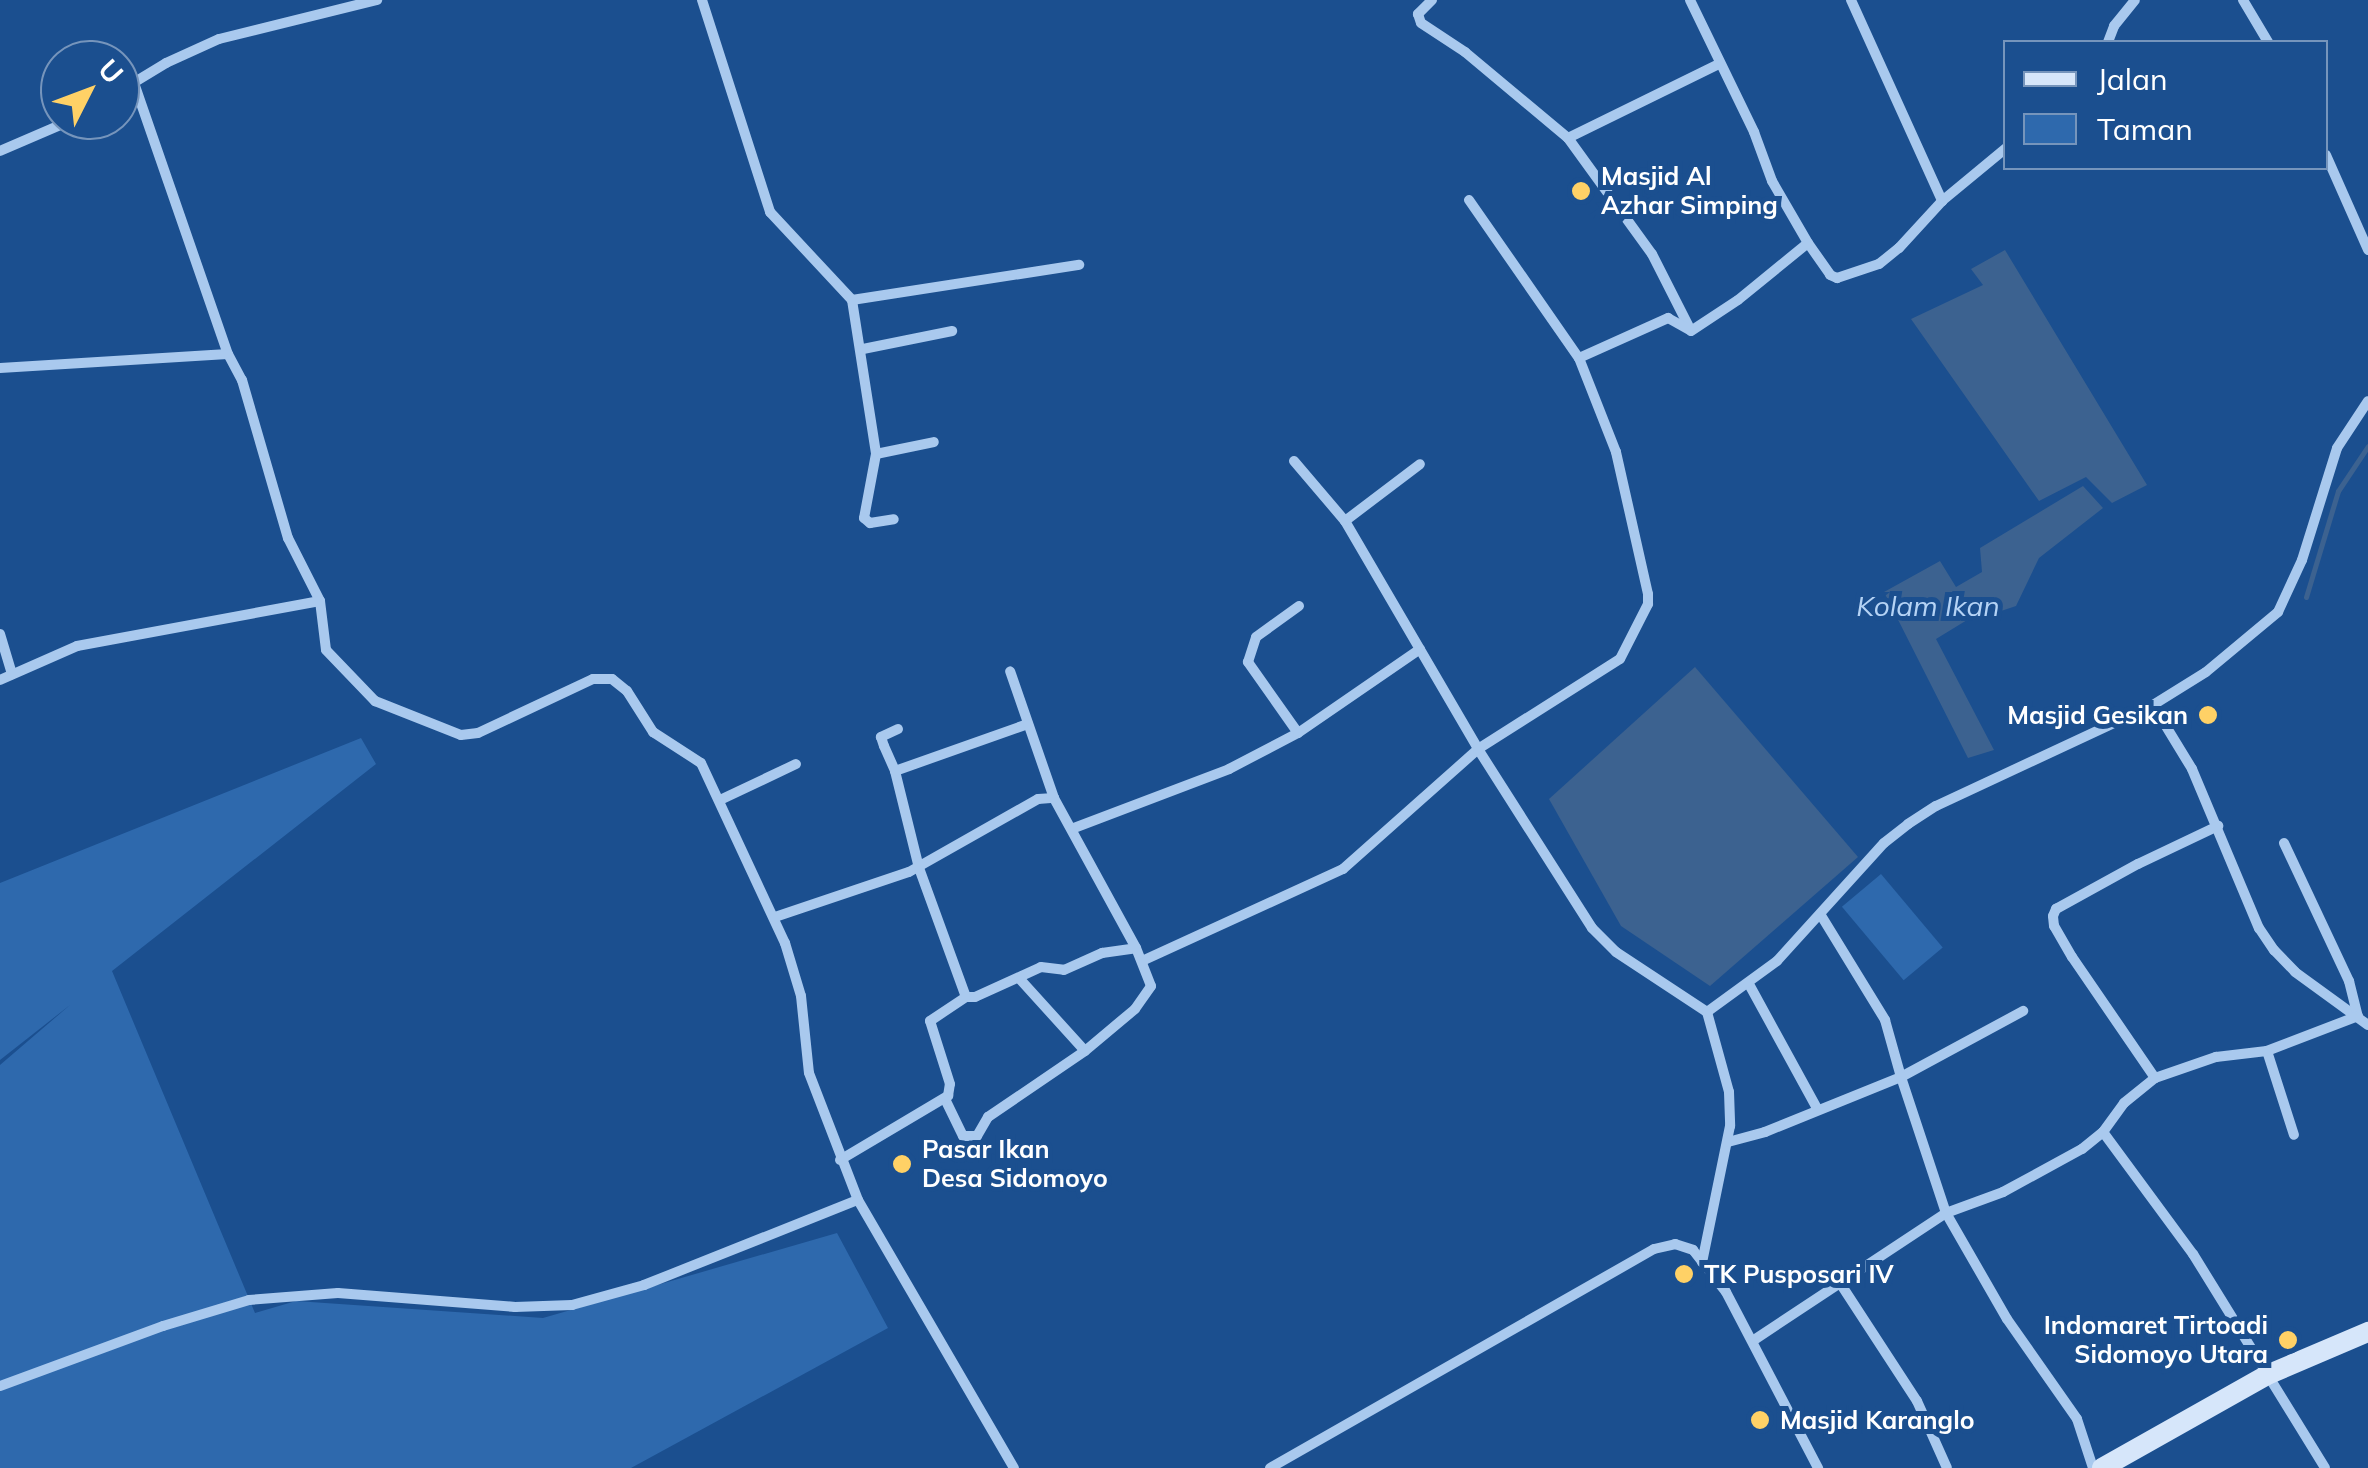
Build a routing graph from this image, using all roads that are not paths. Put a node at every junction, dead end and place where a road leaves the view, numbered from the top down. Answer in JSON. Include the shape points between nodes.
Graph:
{"nodes":[{"id":1,"x":377,"y":0,"type":"edge"},
{"id":2,"x":702,"y":0,"type":"edge"},
{"id":3,"x":1432,"y":0,"type":"edge"},
{"id":4,"x":1690,"y":0,"type":"edge"},
{"id":5,"x":1851,"y":0,"type":"edge"},
{"id":6,"x":2134,"y":0,"type":"edge"},
{"id":7,"x":2244,"y":0,"type":"edge"},
{"id":8,"x":2109,"y":40,"type":"edge"},
{"id":9,"x":2267,"y":40,"type":"edge"},
{"id":10,"x":1719,"y":64,"type":"junction"},
{"id":11,"x":140,"y":79,"type":"edge"},
{"id":12,"x":140,"y":99,"type":"edge"},
{"id":13,"x":40,"y":134,"type":"edge"},
{"id":14,"x":1568,"y":138,"type":"junction"},
{"id":15,"x":2003,"y":150,"type":"edge"},
{"id":16,"x":0,"y":151,"type":"edge"},
{"id":17,"x":2328,"y":160,"type":"edge"},
{"id":18,"x":1469,"y":200,"type":"dead end"},
{"id":19,"x":1942,"y":201,"type":"junction"},
{"id":20,"x":1808,"y":243,"type":"junction"},
{"id":21,"x":2368,"y":250,"type":"edge"},
{"id":22,"x":1079,"y":265,"type":"dead end"},
{"id":23,"x":852,"y":300,"type":"junction"},
{"id":24,"x":952,"y":331,"type":"dead end"},
{"id":25,"x":1691,"y":331,"type":"junction"},
{"id":26,"x":863,"y":350,"type":"junction"},
{"id":27,"x":228,"y":354,"type":"junction"},
{"id":28,"x":1579,"y":358,"type":"junction"},
{"id":29,"x":0,"y":368,"type":"edge"},
{"id":30,"x":2368,"y":400,"type":"edge"},
{"id":31,"x":934,"y":442,"type":"dead end"},
{"id":32,"x":876,"y":454,"type":"junction"},
{"id":33,"x":1294,"y":461,"type":"dead end"},
{"id":34,"x":1420,"y":464,"type":"dead end"},
{"id":35,"x":894,"y":519,"type":"dead end"},
{"id":36,"x":1345,"y":521,"type":"junction"},
{"id":37,"x":320,"y":602,"type":"junction"},
{"id":38,"x":1299,"y":606,"type":"dead end"},
{"id":39,"x":0,"y":634,"type":"edge"},
{"id":40,"x":1420,"y":649,"type":"junction"},
{"id":41,"x":1010,"y":671,"type":"dead end"},
{"id":42,"x":12,"y":674,"type":"junction"},
{"id":43,"x":0,"y":680,"type":"edge"},
{"id":44,"x":2153,"y":705,"type":"junction"},
{"id":45,"x":1028,"y":724,"type":"junction"},
{"id":46,"x":898,"y":729,"type":"dead end"},
{"id":47,"x":1298,"y":733,"type":"junction"},
{"id":48,"x":1478,"y":749,"type":"junction"},
{"id":49,"x":796,"y":764,"type":"dead end"},
{"id":50,"x":895,"y":771,"type":"junction"},
{"id":51,"x":1054,"y":798,"type":"junction"},
{"id":52,"x":720,"y":800,"type":"junction"},
{"id":53,"x":2218,"y":826,"type":"junction"},
{"id":54,"x":1074,"y":828,"type":"junction"},
{"id":55,"x":2284,"y":843,"type":"dead end"},
{"id":56,"x":919,"y":868,"type":"junction"},
{"id":57,"x":775,"y":917,"type":"junction"},
{"id":58,"x":1822,"y":917,"type":"junction"},
{"id":59,"x":1136,"y":948,"type":"junction"},
{"id":60,"x":1142,"y":961,"type":"junction"},
{"id":61,"x":1019,"y":978,"type":"junction"},
{"id":62,"x":1750,"y":986,"type":"junction"},
{"id":63,"x":966,"y":997,"type":"junction"},
{"id":64,"x":1707,"y":1012,"type":"junction"},
{"id":65,"x":2023,"y":1012,"type":"dead end"},
{"id":66,"x":2358,"y":1016,"type":"junction"},
{"id":67,"x":2368,"y":1025,"type":"edge"},
{"id":68,"x":1085,"y":1051,"type":"junction"},
{"id":69,"x":2267,"y":1052,"type":"junction"},
{"id":70,"x":1901,"y":1077,"type":"junction"},
{"id":71,"x":2155,"y":1078,"type":"junction"},
{"id":72,"x":946,"y":1099,"type":"junction"},
{"id":73,"x":1818,"y":1110,"type":"junction"},
{"id":74,"x":2103,"y":1132,"type":"junction"},
{"id":75,"x":2294,"y":1135,"type":"dead end"},
{"id":76,"x":1728,"y":1142,"type":"junction"},
{"id":77,"x":840,"y":1160,"type":"junction"},
{"id":78,"x":858,"y":1200,"type":"junction"},
{"id":79,"x":1946,"y":1213,"type":"junction"},
{"id":80,"x":1702,"y":1262,"type":"junction"},
{"id":81,"x":1840,"y":1283,"type":"junction"},
{"id":82,"x":2368,"y":1332,"type":"edge"},
{"id":83,"x":1754,"y":1340,"type":"junction"},
{"id":84,"x":2267,"y":1375,"type":"junction"},
{"id":85,"x":0,"y":1386,"type":"edge"},
{"id":86,"x":2322,"y":1467,"type":"edge"},
{"id":87,"x":1014,"y":1468,"type":"edge"},
{"id":88,"x":1270,"y":1468,"type":"edge"},
{"id":89,"x":1818,"y":1468,"type":"edge"},
{"id":90,"x":1947,"y":1468,"type":"edge"},
{"id":91,"x":2093,"y":1468,"type":"edge"},
{"id":92,"x":2102,"y":1468,"type":"edge"}],
"edges":[{"from":1,"to":11,"type":"street","via":[[219,39]]},
{"from":2,"to":23,"type":"street","via":[[770,212]]},
{"from":3,"to":14,"type":"street","via":[[1418,14],[1422,24]]},
{"from":4,"to":10,"type":"street"},
{"from":5,"to":19,"type":"street"},
{"from":6,"to":8,"type":"street"},
{"from":7,"to":9,"type":"street"},
{"from":10,"to":14,"type":"street"},
{"from":10,"to":20,"type":"street","via":[[1772,182]]},
{"from":12,"to":27,"type":"street"},
{"from":13,"to":16,"type":"street"},
{"from":14,"to":25,"type":"street","via":[[1652,254]]},
{"from":15,"to":19,"type":"street"},
{"from":17,"to":21,"type":"street"},
{"from":18,"to":28,"type":"street"},
{"from":19,"to":20,"type":"street","via":[[1879,264],[1846,277],[1830,275]]},
{"from":20,"to":25,"type":"street"},
{"from":22,"to":23,"type":"street"},
{"from":23,"to":26,"type":"street"},
{"from":24,"to":26,"type":"street"},
{"from":25,"to":28,"type":"street","via":[[1668,318]]},
{"from":26,"to":32,"type":"street"},
{"from":27,"to":29,"type":"street"},
{"from":27,"to":37,"type":"street","via":[[242,380],[288,538]]},
{"from":28,"to":48,"type":"street","via":[[1616,452],[1648,604],[1614,666]]},
{"from":30,"to":44,"type":"street","via":[[2337,448],[2278,612],[2206,672]]},
{"from":31,"to":32,"type":"street"},
{"from":32,"to":35,"type":"street","via":[[864,518]]},
{"from":33,"to":36,"type":"street"},
{"from":34,"to":36,"type":"street"},
{"from":36,"to":40,"type":"street"},
{"from":37,"to":42,"type":"street","via":[[77,646]]},
{"from":37,"to":52,"type":"street","via":[[326,650],[362,689],[403,715],[461,735],[478,733],[593,679],[612,679],[654,732],[700,762]]},
{"from":38,"to":47,"type":"street","via":[[1256,637],[1248,662]]},
{"from":39,"to":42,"type":"street"},
{"from":40,"to":47,"type":"street"},
{"from":40,"to":48,"type":"street"},
{"from":41,"to":45,"type":"street"},
{"from":42,"to":43,"type":"street"},
{"from":44,"to":53,"type":"street"},
{"from":44,"to":58,"type":"street","via":[[1936,806],[1884,844]]},
{"from":45,"to":50,"type":"street"},
{"from":45,"to":51,"type":"street"},
{"from":46,"to":50,"type":"street","via":[[881,737]]},
{"from":47,"to":54,"type":"street","via":[[1229,770]]},
{"from":48,"to":60,"type":"street","via":[[1343,869]]},
{"from":48,"to":64,"type":"street","via":[[1602,941]]},
{"from":49,"to":52,"type":"street"},
{"from":50,"to":56,"type":"street"},
{"from":51,"to":54,"type":"street"},
{"from":51,"to":56,"type":"street","via":[[1038,800]]},
{"from":52,"to":57,"type":"street"},
{"from":53,"to":66,"type":"street","via":[[2274,950]]},
{"from":53,"to":71,"type":"street","via":[[2053,916],[2072,957]]},
{"from":54,"to":59,"type":"street"},
{"from":55,"to":66,"type":"street","via":[[2349,980]]},
{"from":56,"to":57,"type":"street"},
{"from":56,"to":63,"type":"street"},
{"from":57,"to":77,"type":"street","via":[[800,996],[809,1074]]},
{"from":58,"to":62,"type":"street"},
{"from":58,"to":70,"type":"street","via":[[1886,1023]]},
{"from":59,"to":60,"type":"street"},
{"from":59,"to":61,"type":"street","via":[[1102,953],[1064,970],[1041,967]]},
{"from":60,"to":68,"type":"street","via":[[1149,994]]},
{"from":61,"to":63,"type":"street"},
{"from":61,"to":68,"type":"street"},
{"from":62,"to":64,"type":"street"},
{"from":62,"to":73,"type":"street"},
{"from":63,"to":72,"type":"street","via":[[930,1021],[950,1084]]},
{"from":64,"to":76,"type":"street","via":[[1730,1092]]},
{"from":65,"to":70,"type":"street"},
{"from":66,"to":67,"type":"street"},
{"from":66,"to":69,"type":"street"},
{"from":68,"to":72,"type":"street","via":[[993,1113],[973,1138],[963,1136]]},
{"from":69,"to":71,"type":"street","via":[[2216,1058]]},
{"from":69,"to":75,"type":"street"},
{"from":70,"to":73,"type":"street"},
{"from":70,"to":79,"type":"street"},
{"from":71,"to":74,"type":"street"},
{"from":72,"to":77,"type":"street"},
{"from":73,"to":76,"type":"street"},
{"from":74,"to":79,"type":"street","via":[[2049,1170]]},
{"from":74,"to":84,"type":"street","via":[[2193,1254]]},
{"from":76,"to":80,"type":"street"},
{"from":77,"to":78,"type":"street"},
{"from":78,"to":85,"type":"street","via":[[644,1285],[572,1306],[338,1294],[249,1300]]},
{"from":78,"to":87,"type":"street"},
{"from":79,"to":81,"type":"street"},
{"from":79,"to":91,"type":"street","via":[[2007,1319],[2077,1419]]},
{"from":80,"to":83,"type":"street"},
{"from":80,"to":88,"type":"street","via":[[1675,1244],[1654,1249]]},
{"from":81,"to":83,"type":"street"},
{"from":81,"to":90,"type":"street","via":[[1916,1401]]},
{"from":82,"to":84,"type":"main road"},
{"from":83,"to":89,"type":"street"},
{"from":84,"to":86,"type":"street"},
{"from":84,"to":92,"type":"main road"}]}
